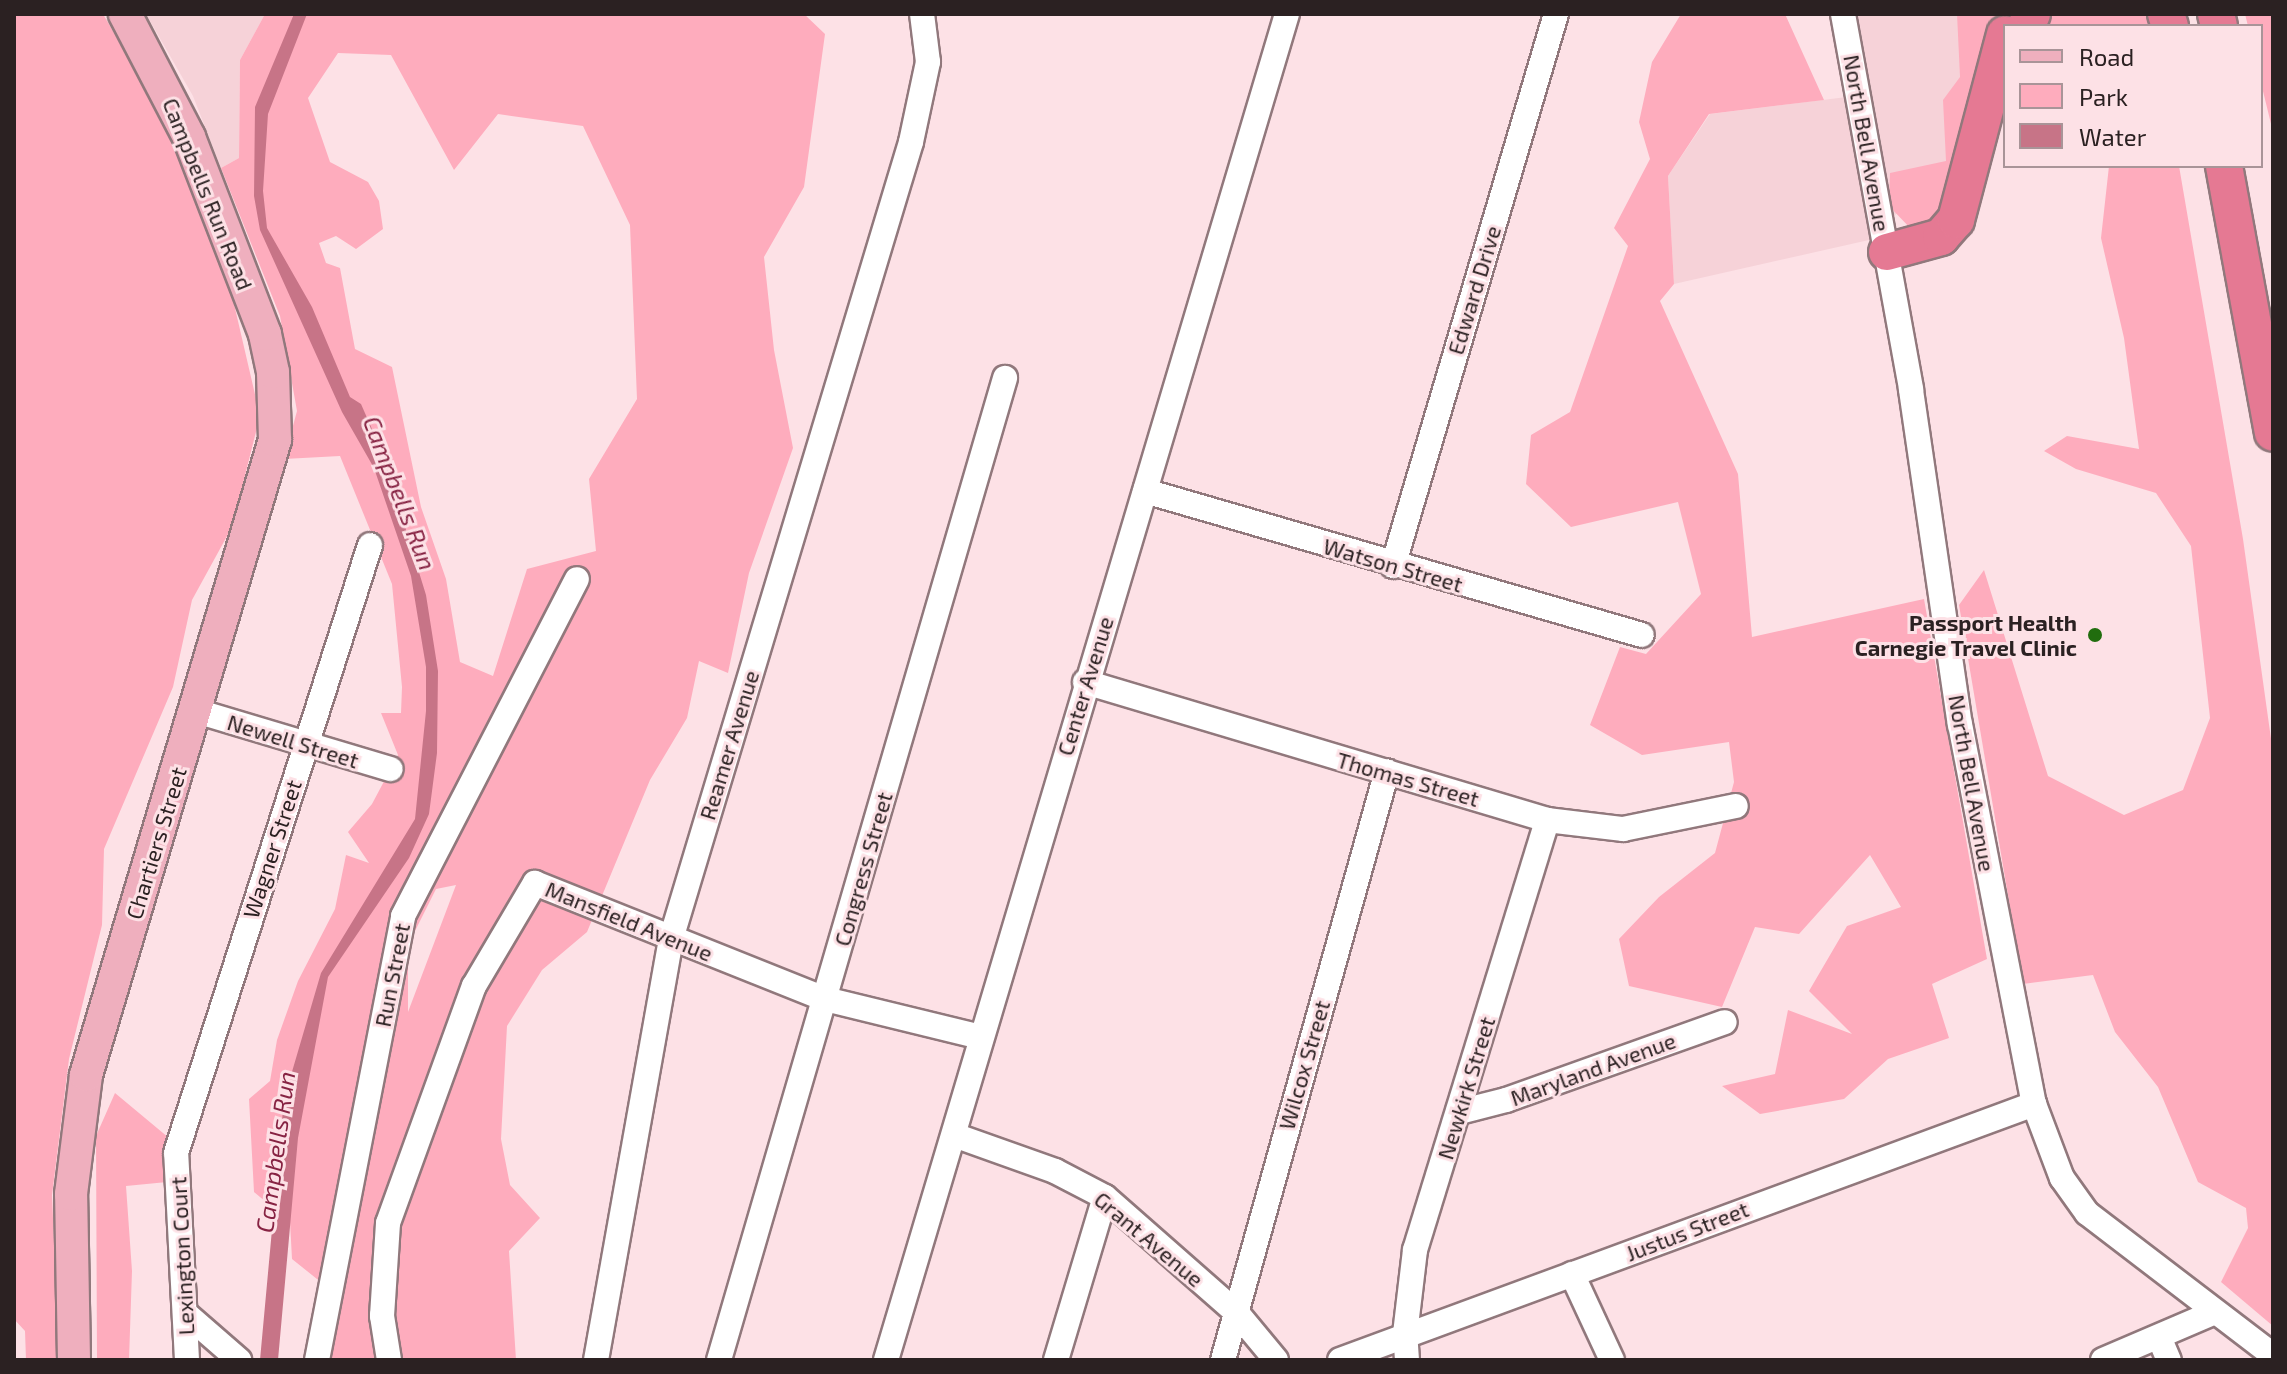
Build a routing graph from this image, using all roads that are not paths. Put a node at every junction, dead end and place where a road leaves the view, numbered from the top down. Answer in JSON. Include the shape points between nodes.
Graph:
{"nodes":[{"id":1,"x":125,"y":14,"type":"edge"},
{"id":2,"x":922,"y":14,"type":"edge"},
{"id":3,"x":1287,"y":14,"type":"edge"},
{"id":4,"x":1556,"y":14,"type":"edge"},
{"id":5,"x":1843,"y":14,"type":"edge"},
{"id":6,"x":2003,"y":42,"type":"edge"},
{"id":7,"x":2003,"y":98,"type":"edge"},
{"id":8,"x":2207,"y":168,"type":"edge"},
{"id":9,"x":2224,"y":168,"type":"edge"},
{"id":10,"x":2250,"y":168,"type":"edge"},
{"id":11,"x":1887,"y":252,"type":"junction"},
{"id":12,"x":2273,"y":283,"type":"edge"},
{"id":13,"x":265,"y":334,"type":"joint"},
{"id":14,"x":1005,"y":378,"type":"dead end"},
{"id":15,"x":2272,"y":426,"type":"edge"},
{"id":16,"x":1145,"y":491,"type":"junction"},
{"id":17,"x":370,"y":545,"type":"dead end"},
{"id":18,"x":1393,"y":566,"type":"junction"},
{"id":19,"x":577,"y":579,"type":"dead end"},
{"id":20,"x":1642,"y":635,"type":"dead end"},
{"id":21,"x":1085,"y":682,"type":"junction"},
{"id":22,"x":196,"y":711,"type":"junction"},
{"id":23,"x":304,"y":747,"type":"junction"},
{"id":24,"x":391,"y":769,"type":"dead end"},
{"id":25,"x":1387,"y":771,"type":"junction"},
{"id":26,"x":1736,"y":806,"type":"dead end"},
{"id":27,"x":1547,"y":820,"type":"junction"},
{"id":28,"x":671,"y":939,"type":"junction"},
{"id":29,"x":825,"y":999,"type":"junction"},
{"id":30,"x":1725,"y":1022,"type":"dead end"},
{"id":31,"x":981,"y":1037,"type":"junction"},
{"id":32,"x":2034,"y":1104,"type":"junction"},
{"id":33,"x":1459,"y":1112,"type":"junction"},
{"id":34,"x":954,"y":1135,"type":"junction"},
{"id":35,"x":176,"y":1153,"type":"joint"},
{"id":36,"x":1105,"y":1197,"type":"junction"},
{"id":37,"x":1572,"y":1274,"type":"junction"},
{"id":38,"x":2215,"y":1312,"type":"junction"},
{"id":39,"x":185,"y":1313,"type":"junction"},
{"id":40,"x":1237,"y":1313,"type":"junction"},
{"id":41,"x":1405,"y":1334,"type":"junction"},
{"id":42,"x":2159,"y":1337,"type":"junction"},
{"id":43,"x":2273,"y":1355,"type":"edge"},
{"id":44,"x":74,"y":1360,"type":"edge"},
{"id":45,"x":187,"y":1360,"type":"edge"},
{"id":46,"x":239,"y":1360,"type":"edge"},
{"id":47,"x":317,"y":1360,"type":"edge"},
{"id":48,"x":389,"y":1360,"type":"edge"},
{"id":49,"x":596,"y":1360,"type":"edge"},
{"id":50,"x":719,"y":1360,"type":"edge"},
{"id":51,"x":886,"y":1360,"type":"edge"},
{"id":52,"x":1056,"y":1360,"type":"edge"},
{"id":53,"x":1223,"y":1360,"type":"edge"},
{"id":54,"x":1276,"y":1360,"type":"edge"},
{"id":55,"x":1340,"y":1360,"type":"edge"},
{"id":56,"x":1407,"y":1360,"type":"edge"},
{"id":57,"x":1612,"y":1360,"type":"edge"},
{"id":58,"x":2103,"y":1360,"type":"edge"},
{"id":59,"x":2169,"y":1360,"type":"edge"}],
"edges":[{"from":1,"to":13,"type":"main road","name":"Campbells Run Road","via":[[189,137]]},
{"from":2,"to":28,"type":"street","name":"Reamer Avenue","via":[[928,62],[911,142]]},
{"from":3,"to":16,"type":"street","name":"Center Avenue"},
{"from":4,"to":18,"type":"street","name":"Edward Drive"},
{"from":5,"to":11,"type":"street","name":"North Bell Avenue"},
{"from":6,"to":11,"type":"highway","via":[[1956,220],[1941,237]]},
{"from":7,"to":11,"type":"highway","via":[[1976,208],[1964,234],[1939,252],[1916,257]]},
{"from":8,"to":15,"type":"highway"},
{"from":9,"to":15,"type":"highway"},
{"from":10,"to":12,"type":"highway"},
{"from":11,"to":32,"type":"street","name":"North Bell Avenue","via":[[1960,724]]},
{"from":13,"to":22,"type":"main road","name":"Chartiers Street","via":[[276,405],[270,472]]},
{"from":14,"to":29,"type":"street","name":"Congress Street"},
{"from":16,"to":18,"type":"street","name":"Watson Street"},
{"from":16,"to":21,"type":"street","name":"Center Avenue"},
{"from":17,"to":23,"type":"street","name":"Wagner Street"},
{"from":18,"to":20,"type":"street","name":"Watson Street"},
{"from":19,"to":47,"type":"street","name":"Run Street","via":[[403,916]]},
{"from":21,"to":25,"type":"street","name":"Thomas Street"},
{"from":21,"to":31,"type":"street","name":"Center Avenue"},
{"from":22,"to":23,"type":"street","name":"Newell Street"},
{"from":22,"to":44,"type":"main road","name":"Chartiers Street","via":[[96,1036],[79,1113],[71,1194]]},
{"from":23,"to":24,"type":"street","name":"Newell Street"},
{"from":23,"to":35,"type":"street","name":"Wagner Street"},
{"from":25,"to":27,"type":"street","name":"Thomas Street"},
{"from":25,"to":40,"type":"street","name":"Wilcox Street"},
{"from":26,"to":27,"type":"street","name":"Thomas Street","via":[[1623,829]]},
{"from":27,"to":33,"type":"street","name":"Newkirk Street"},
{"from":28,"to":29,"type":"street","name":"Mansfield Avenue"},
{"from":28,"to":48,"type":"street","name":"Mansfield Avenue","via":[[573,894],[535,883],[474,986],[388,1223],[382,1316]]},
{"from":28,"to":49,"type":"street","name":"Reamer Avenue"},
{"from":29,"to":31,"type":"street","name":"Mansfield Avenue"},
{"from":29,"to":50,"type":"street","name":"Congress Street"},
{"from":30,"to":33,"type":"street","name":"Maryland Avenue"},
{"from":31,"to":34,"type":"street","name":"Center Avenue"},
{"from":32,"to":37,"type":"street","name":"Justus Street"},
{"from":32,"to":38,"type":"street","name":"North Bell Avenue","via":[[2062,1178],[2087,1213]]},
{"from":33,"to":41,"type":"street","name":"Newkirk Street","via":[[1415,1250]]},
{"from":34,"to":36,"type":"street","name":"Grant Avenue","via":[[1055,1171]]},
{"from":34,"to":51,"type":"street","name":"Center Avenue"},
{"from":35,"to":39,"type":"street","name":"Lexington Court"},
{"from":36,"to":40,"type":"street","name":"Grant Avenue"},
{"from":36,"to":52,"type":"street"},
{"from":37,"to":41,"type":"street","name":"Justus Street"},
{"from":37,"to":57,"type":"street"},
{"from":38,"to":42,"type":"street"},
{"from":38,"to":43,"type":"street","name":"North Bell Avenue"},
{"from":39,"to":45,"type":"street","name":"Lexington Court"},
{"from":39,"to":46,"type":"street"},
{"from":40,"to":53,"type":"street","name":"Wilcox Street"},
{"from":40,"to":54,"type":"street","name":"Grant Avenue"},
{"from":41,"to":55,"type":"street","name":"Justus Street"},
{"from":41,"to":56,"type":"street","name":"Newkirk Street"},
{"from":42,"to":58,"type":"street"},
{"from":42,"to":59,"type":"street"}]}
